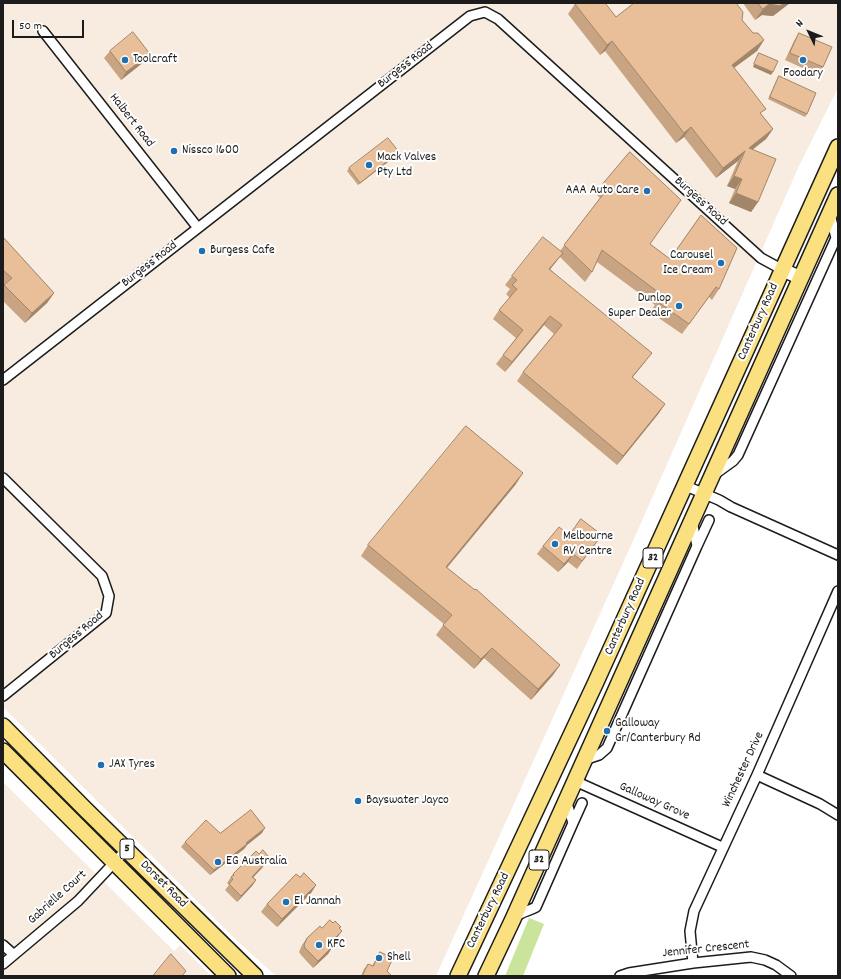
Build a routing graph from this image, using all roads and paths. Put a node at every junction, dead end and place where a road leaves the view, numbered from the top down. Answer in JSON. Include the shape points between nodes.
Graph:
{"nodes":[{"id":1,"x":43,"y":31,"type":"dead end"},
{"id":2,"x":838,"y":147,"type":"edge"},
{"id":3,"x":838,"y":195,"type":"edge"},
{"id":4,"x":830,"y":212,"type":"junction"},
{"id":5,"x":198,"y":228,"type":"junction"},
{"id":6,"x":783,"y":270,"type":"junction"},
{"id":7,"x":801,"y":278,"type":"junction"},
{"id":8,"x":3,"y":380,"type":"edge"},
{"id":9,"x":712,"y":477,"type":"junction"},
{"id":10,"x":3,"y":478,"type":"edge"},
{"id":11,"x":685,"y":488,"type":"junction"},
{"id":12,"x":703,"y":495,"type":"junction"},
{"id":13,"x":692,"y":520,"type":"junction"},
{"id":14,"x":709,"y":520,"type":"dead end"},
{"id":15,"x":697,"y":546,"type":"junction"},
{"id":16,"x":838,"y":555,"type":"edge"},
{"id":17,"x":838,"y":591,"type":"edge"},
{"id":18,"x":3,"y":696,"type":"edge"},
{"id":19,"x":3,"y":726,"type":"edge"},
{"id":20,"x":3,"y":751,"type":"edge"},
{"id":21,"x":584,"y":760,"type":"junction"},
{"id":22,"x":554,"y":771,"type":"junction"},
{"id":23,"x":757,"y":775,"type":"junction"},
{"id":24,"x":575,"y":781,"type":"junction"},
{"id":25,"x":566,"y":800,"type":"junction"},
{"id":26,"x":582,"y":803,"type":"dead end"},
{"id":27,"x":838,"y":814,"type":"edge"},
{"id":28,"x":573,"y":823,"type":"junction"},
{"id":29,"x":722,"y":847,"type":"junction"},
{"id":30,"x":127,"y":849,"type":"junction"},
{"id":31,"x":115,"y":862,"type":"junction"},
{"id":32,"x":512,"y":919,"type":"junction"},
{"id":33,"x":3,"y":945,"type":"edge"},
{"id":34,"x":13,"y":954,"type":"junction"},
{"id":35,"x":693,"y":963,"type":"junction"},
{"id":36,"x":3,"y":964,"type":"edge"},
{"id":37,"x":228,"y":976,"type":"edge"},
{"id":38,"x":255,"y":976,"type":"edge"},
{"id":39,"x":458,"y":976,"type":"edge"},
{"id":40,"x":486,"y":976,"type":"edge"},
{"id":41,"x":620,"y":976,"type":"edge"},
{"id":42,"x":791,"y":976,"type":"edge"}],
"edges":[{"from":1,"to":5,"type":"street","name":"Halbert Road"},
{"from":2,"to":6,"type":"main road","name":"Canterbury Road","number":"32"},
{"from":3,"to":4,"type":"main road","name":"Canterbury Road","number":"32"},
{"from":4,"to":7,"type":"main road","name":"Canterbury Road","number":"32"},
{"from":4,"to":9,"type":"street","name":"Canterbury Road","via":[[836,238],[738,455]]},
{"from":5,"to":6,"type":"street","name":"Burgess Road","via":[[470,16],[485,12],[498,19],[761,258]]},
{"from":5,"to":8,"type":"street","name":"Burgess Road"},
{"from":6,"to":7,"type":"street","name":"Burgess Road"},
{"from":6,"to":11,"type":"main road","name":"Canterbury Road","number":"32"},
{"from":7,"to":9,"type":"main road","name":"Canterbury Road","number":"32"},
{"from":9,"to":12,"type":"main road","name":"Canterbury Road","number":"32"},
{"from":10,"to":18,"type":"street","name":"Burgess Road","via":[[102,576],[109,596],[106,613]]},
{"from":11,"to":12,"type":"street"},
{"from":11,"to":22,"type":"main road","name":"Canterbury Road","number":"32"},
{"from":12,"to":13,"type":"main road","name":"Canterbury Road","number":"32"},
{"from":12,"to":16,"type":"street"},
{"from":13,"to":15,"type":"street"},
{"from":13,"to":21,"type":"main road","name":"Canterbury Road","number":"32"},
{"from":14,"to":15,"type":"street"},
{"from":15,"to":21,"type":"street","via":[[607,748],[599,755]]},
{"from":17,"to":23,"type":"street","name":"Winchester Drive"},
{"from":19,"to":30,"type":"main road","name":"Dorset Road","number":"5"},
{"from":20,"to":31,"type":"main road","name":"Dorset Road","number":"5"},
{"from":21,"to":24,"type":"main road","name":"Canterbury Road","number":"32"},
{"from":22,"to":24,"type":"main road"},
{"from":22,"to":39,"type":"main road","name":"Canterbury Road","number":"32"},
{"from":23,"to":27,"type":"street"},
{"from":23,"to":29,"type":"street","name":"Winchester Drive"},
{"from":24,"to":25,"type":"main road","name":"Canterbury Road","number":"32"},
{"from":24,"to":29,"type":"street","name":"Galloway Grove"},
{"from":25,"to":28,"type":"street"},
{"from":25,"to":32,"type":"main road","name":"Canterbury Road","number":"32"},
{"from":26,"to":28,"type":"street","name":"Canterbury Road"},
{"from":28,"to":32,"type":"street","name":"Canterbury Road","via":[[536,907]]},
{"from":29,"to":35,"type":"street","name":"Winchester Drive","via":[[694,911],[690,931]]},
{"from":30,"to":31,"type":"street","name":"Gabrielle Court"},
{"from":30,"to":38,"type":"main road","name":"Dorset Road","number":"5"},
{"from":31,"to":34,"type":"street","name":"Gabrielle Court","via":[[78,900]]},
{"from":31,"to":37,"type":"main road","name":"Dorset Road","number":"5"},
{"from":32,"to":40,"type":"main road","name":"Canterbury Road","number":"32"},
{"from":33,"to":34,"type":"street"},
{"from":34,"to":36,"type":"street","name":"Gabrielle Court"},
{"from":35,"to":41,"type":"street","name":"Jennifer Crescent"},
{"from":35,"to":42,"type":"street","name":"Jennifer Crescent","via":[[751,956],[776,965]]}]}
